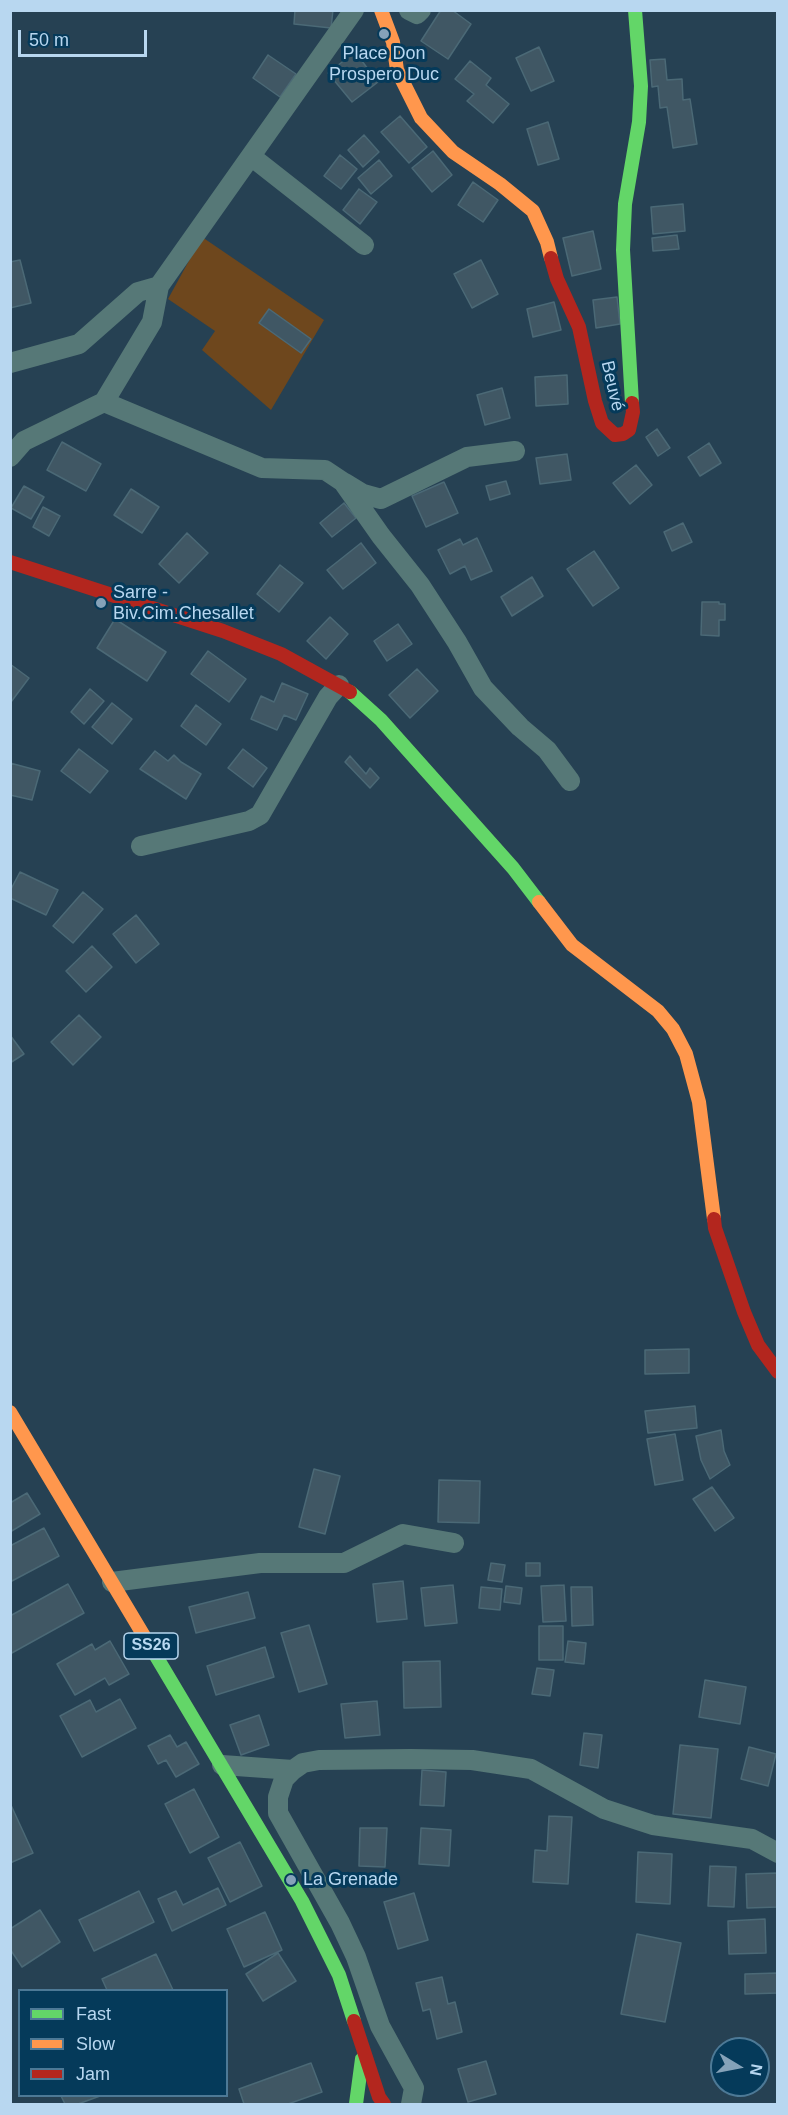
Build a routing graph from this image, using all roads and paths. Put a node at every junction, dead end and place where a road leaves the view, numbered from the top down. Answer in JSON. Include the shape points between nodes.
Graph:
{"nodes":[{"id":1,"x":354,"y":10,"type":"edge"},
{"id":2,"x":381,"y":10,"type":"edge"},
{"id":3,"x":409,"y":10,"type":"edge"},
{"id":4,"x":421,"y":10,"type":"edge"},
{"id":5,"x":635,"y":10,"type":"edge"},
{"id":6,"x":252,"y":157,"type":"junction"},
{"id":7,"x":364,"y":245,"type":"dead end"},
{"id":8,"x":159,"y":286,"type":"junction"},
{"id":9,"x":10,"y":363,"type":"edge"},
{"id":10,"x":104,"y":402,"type":"junction"},
{"id":11,"x":515,"y":451,"type":"dead end"},
{"id":12,"x":10,"y":457,"type":"edge"},
{"id":13,"x":343,"y":482,"type":"junction"},
{"id":14,"x":10,"y":562,"type":"edge"},
{"id":15,"x":339,"y":685,"type":"junction"},
{"id":16,"x":570,"y":781,"type":"dead end"},
{"id":17,"x":141,"y":846,"type":"dead end"},
{"id":18,"x":777,"y":1372,"type":"edge"},
{"id":19,"x":10,"y":1412,"type":"edge"},
{"id":20,"x":454,"y":1543,"type":"dead end"},
{"id":21,"x":112,"y":1582,"type":"junction"},
{"id":22,"x":222,"y":1765,"type":"junction"},
{"id":23,"x":293,"y":1770,"type":"junction"},
{"id":24,"x":777,"y":1853,"type":"edge"},
{"id":25,"x":363,"y":2050,"type":"junction"},
{"id":26,"x":356,"y":2104,"type":"edge"},
{"id":27,"x":384,"y":2104,"type":"edge"},
{"id":28,"x":411,"y":2104,"type":"edge"}],
"edges":[{"from":1,"to":6,"type":"street"},
{"from":2,"to":5,"type":"street","name":"Beuvé","via":[[398,70],[422,118],[453,152],[533,211],[579,327],[602,423],[615,435],[629,430],[633,412],[623,250],[625,204],[641,86]]},
{"from":3,"to":4,"type":"street","via":[[417,14]]},
{"from":6,"to":7,"type":"street"},
{"from":6,"to":8,"type":"street"},
{"from":8,"to":9,"type":"street","via":[[138,292],[79,344]]},
{"from":8,"to":10,"type":"street","via":[[152,322]]},
{"from":10,"to":12,"type":"street","via":[[24,441]]},
{"from":10,"to":13,"type":"street","via":[[262,468],[325,470]]},
{"from":11,"to":13,"type":"street","via":[[467,457],[381,498],[363,494]]},
{"from":13,"to":16,"type":"street","via":[[420,585],[483,688],[547,750]]},
{"from":14,"to":15,"type":"street","via":[[223,630],[281,654]]},
{"from":15,"to":17,"type":"street","via":[[328,697],[260,815],[249,821]]},
{"from":15,"to":18,"type":"street","via":[[381,720],[513,868],[572,945],[658,1011],[674,1029],[686,1054],[699,1102],[715,1228],[753,1334]]},
{"from":19,"to":21,"type":"street","number":"SS26"},
{"from":20,"to":21,"type":"street","via":[[403,1534],[344,1563],[260,1563]]},
{"from":21,"to":22,"type":"street","number":"SS26"},
{"from":22,"to":23,"type":"street"},
{"from":22,"to":25,"type":"street","number":"SS26","via":[[318,1930],[339,1975]]},
{"from":23,"to":24,"type":"street","via":[[319,1760],[472,1760],[531,1769],[604,1809],[633,1819],[752,1839]]},
{"from":23,"to":28,"type":"street","via":[[284,1779],[278,1813],[356,1957],[380,2026],[414,2088]]},
{"from":25,"to":26,"type":"street","number":"SS26"},
{"from":25,"to":27,"type":"street","number":"SS26"}]}
